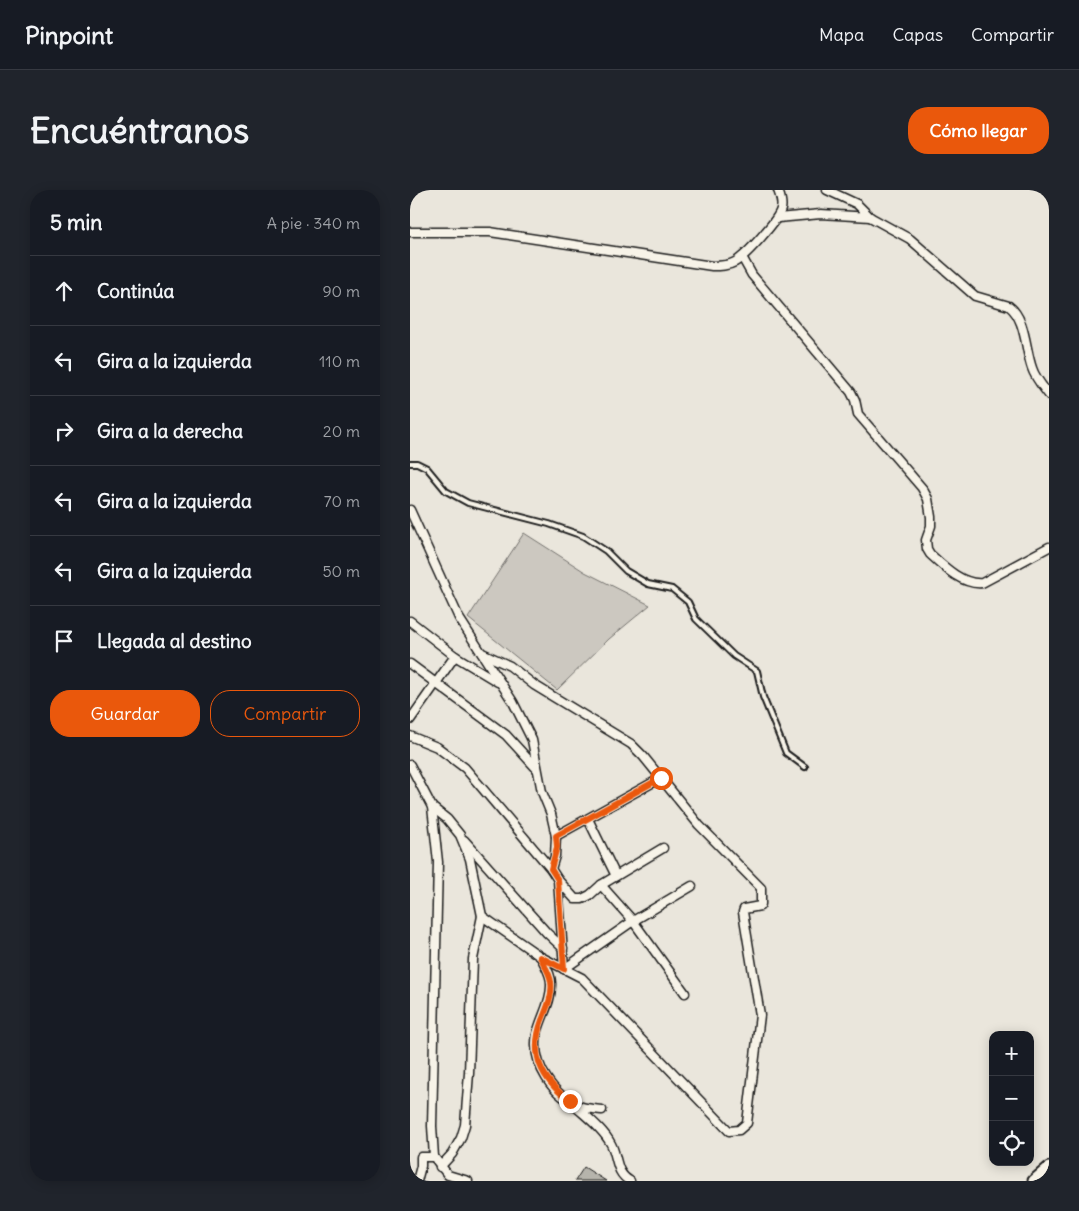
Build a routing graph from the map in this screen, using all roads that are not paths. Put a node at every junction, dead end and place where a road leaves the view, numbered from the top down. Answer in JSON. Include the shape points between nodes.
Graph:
{"nodes":[{"id":1,"x":778,"y":190,"type":"edge"},
{"id":2,"x":827,"y":190,"type":"edge"},
{"id":3,"x":870,"y":217,"type":"junction"},
{"id":4,"x":778,"y":218,"type":"junction"},
{"id":5,"x":410,"y":232,"type":"edge"},
{"id":6,"x":742,"y":257,"type":"junction"},
{"id":7,"x":1049,"y":395,"type":"edge"},
{"id":8,"x":410,"y":463,"type":"edge"},
{"id":9,"x":410,"y":510,"type":"edge"},
{"id":10,"x":1049,"y":547,"type":"edge"},
{"id":11,"x":410,"y":621,"type":"edge"},
{"id":12,"x":482,"y":653,"type":"junction"},
{"id":13,"x":455,"y":656,"type":"junction"},
{"id":14,"x":410,"y":664,"type":"edge"},
{"id":15,"x":436,"y":682,"type":"junction"},
{"id":16,"x":500,"y":684,"type":"junction"},
{"id":17,"x":410,"y":720,"type":"edge"},
{"id":18,"x":410,"y":736,"type":"edge"},
{"id":19,"x":410,"y":765,"type":"edge"},
{"id":20,"x":805,"y":767,"type":"dead end"},
{"id":21,"x":537,"y":770,"type":"junction"},
{"id":22,"x":661,"y":778,"type":"junction"},
{"id":23,"x":432,"y":807,"type":"junction"},
{"id":24,"x":588,"y":819,"type":"junction"},
{"id":25,"x":460,"y":835,"type":"junction"},
{"id":26,"x":556,"y":836,"type":"junction"},
{"id":27,"x":663,"y":848,"type":"dead end"},
{"id":28,"x":551,"y":869,"type":"junction"},
{"id":29,"x":616,"y":876,"type":"junction"},
{"id":30,"x":558,"y":880,"type":"junction"},
{"id":31,"x":601,"y":885,"type":"junction"},
{"id":32,"x":692,"y":886,"type":"dead end"},
{"id":33,"x":482,"y":916,"type":"junction"},
{"id":34,"x":632,"y":921,"type":"junction"},
{"id":35,"x":563,"y":948,"type":"junction"},
{"id":36,"x":540,"y":957,"type":"junction"},
{"id":37,"x":564,"y":969,"type":"junction"},
{"id":38,"x":685,"y":993,"type":"dead end"},
{"id":39,"x":570,"y":1101,"type":"junction"},
{"id":40,"x":602,"y":1110,"type":"dead end"},
{"id":41,"x":434,"y":1157,"type":"junction"},
{"id":42,"x":440,"y":1167,"type":"junction"},
{"id":43,"x":1049,"y":1168,"type":"edge"},
{"id":44,"x":448,"y":1178,"type":"edge"},
{"id":45,"x":417,"y":1181,"type":"edge"},
{"id":46,"x":468,"y":1181,"type":"edge"},
{"id":47,"x":630,"y":1181,"type":"edge"},
{"id":48,"x":1034,"y":1181,"type":"edge"}],
"edges":[{"from":1,"to":4,"type":"street","via":[[782,207]]},
{"from":2,"to":3,"type":"street","via":[[857,204]]},
{"from":3,"to":4,"type":"street","via":[[821,214]]},
{"from":3,"to":7,"type":"street","via":[[910,239],[975,296],[1013,310],[1020,322],[1032,370]]},
{"from":4,"to":6,"type":"street"},
{"from":5,"to":6,"type":"street","via":[[490,232],[712,266],[734,263]]},
{"from":6,"to":10,"type":"street","via":[[752,275],[851,392],[858,414],[922,488],[931,510],[931,526],[926,540],[930,554],[956,576],[982,584]]},
{"from":8,"to":20,"type":"lane","via":[[427,468],[446,491],[468,503],[583,536],[606,551],[626,571],[648,584],[672,589],[688,602],[696,619],[734,656],[757,671],[786,753]]},
{"from":9,"to":12,"type":"street","via":[[459,618]]},
{"from":11,"to":13,"type":"street"},
{"from":12,"to":16,"type":"street"},
{"from":12,"to":22,"type":"street","via":[[510,666],[534,685],[631,744]]},
{"from":13,"to":15,"type":"street"},
{"from":13,"to":16,"type":"street"},
{"from":14,"to":15,"type":"street"},
{"from":15,"to":17,"type":"street"},
{"from":15,"to":21,"type":"street","via":[[506,735]]},
{"from":16,"to":21,"type":"street","via":[[532,740]]},
{"from":18,"to":28,"type":"street","via":[[437,747],[465,768]]},
{"from":19,"to":23,"type":"street"},
{"from":21,"to":26,"type":"street"},
{"from":22,"to":24,"type":"street"},
{"from":22,"to":37,"type":"street","via":[[699,825],[761,888],[760,906],[743,912],[760,1015],[747,1123],[739,1130],[729,1131],[582,978]]},
{"from":23,"to":25,"type":"street"},
{"from":23,"to":41,"type":"street","via":[[438,862],[432,1116]]},
{"from":24,"to":26,"type":"street"},
{"from":24,"to":29,"type":"street"},
{"from":25,"to":33,"type":"street","via":[[470,859]]},
{"from":25,"to":35,"type":"street"},
{"from":26,"to":28,"type":"street","via":[[557,847]]},
{"from":27,"to":29,"type":"street"},
{"from":28,"to":30,"type":"street"},
{"from":29,"to":31,"type":"street"},
{"from":30,"to":31,"type":"street","via":[[575,899],[590,895]]},
{"from":30,"to":35,"type":"street"},
{"from":31,"to":34,"type":"street"},
{"from":32,"to":34,"type":"street"},
{"from":33,"to":36,"type":"street"},
{"from":33,"to":42,"type":"street","via":[[473,959],[465,1125],[452,1154]]},
{"from":34,"to":37,"type":"street"},
{"from":34,"to":38,"type":"street"},
{"from":35,"to":37,"type":"street"},
{"from":36,"to":37,"type":"street"},
{"from":36,"to":39,"type":"street","via":[[552,984],[538,1031],[537,1056],[552,1085]]},
{"from":39,"to":40,"type":"street"},
{"from":39,"to":47,"type":"street","via":[[605,1134],[623,1178]]},
{"from":41,"to":42,"type":"street"},
{"from":41,"to":45,"type":"street","via":[[421,1157]]},
{"from":42,"to":44,"type":"street"},
{"from":43,"to":48,"type":"main road"},
{"from":44,"to":46,"type":"street"}]}
